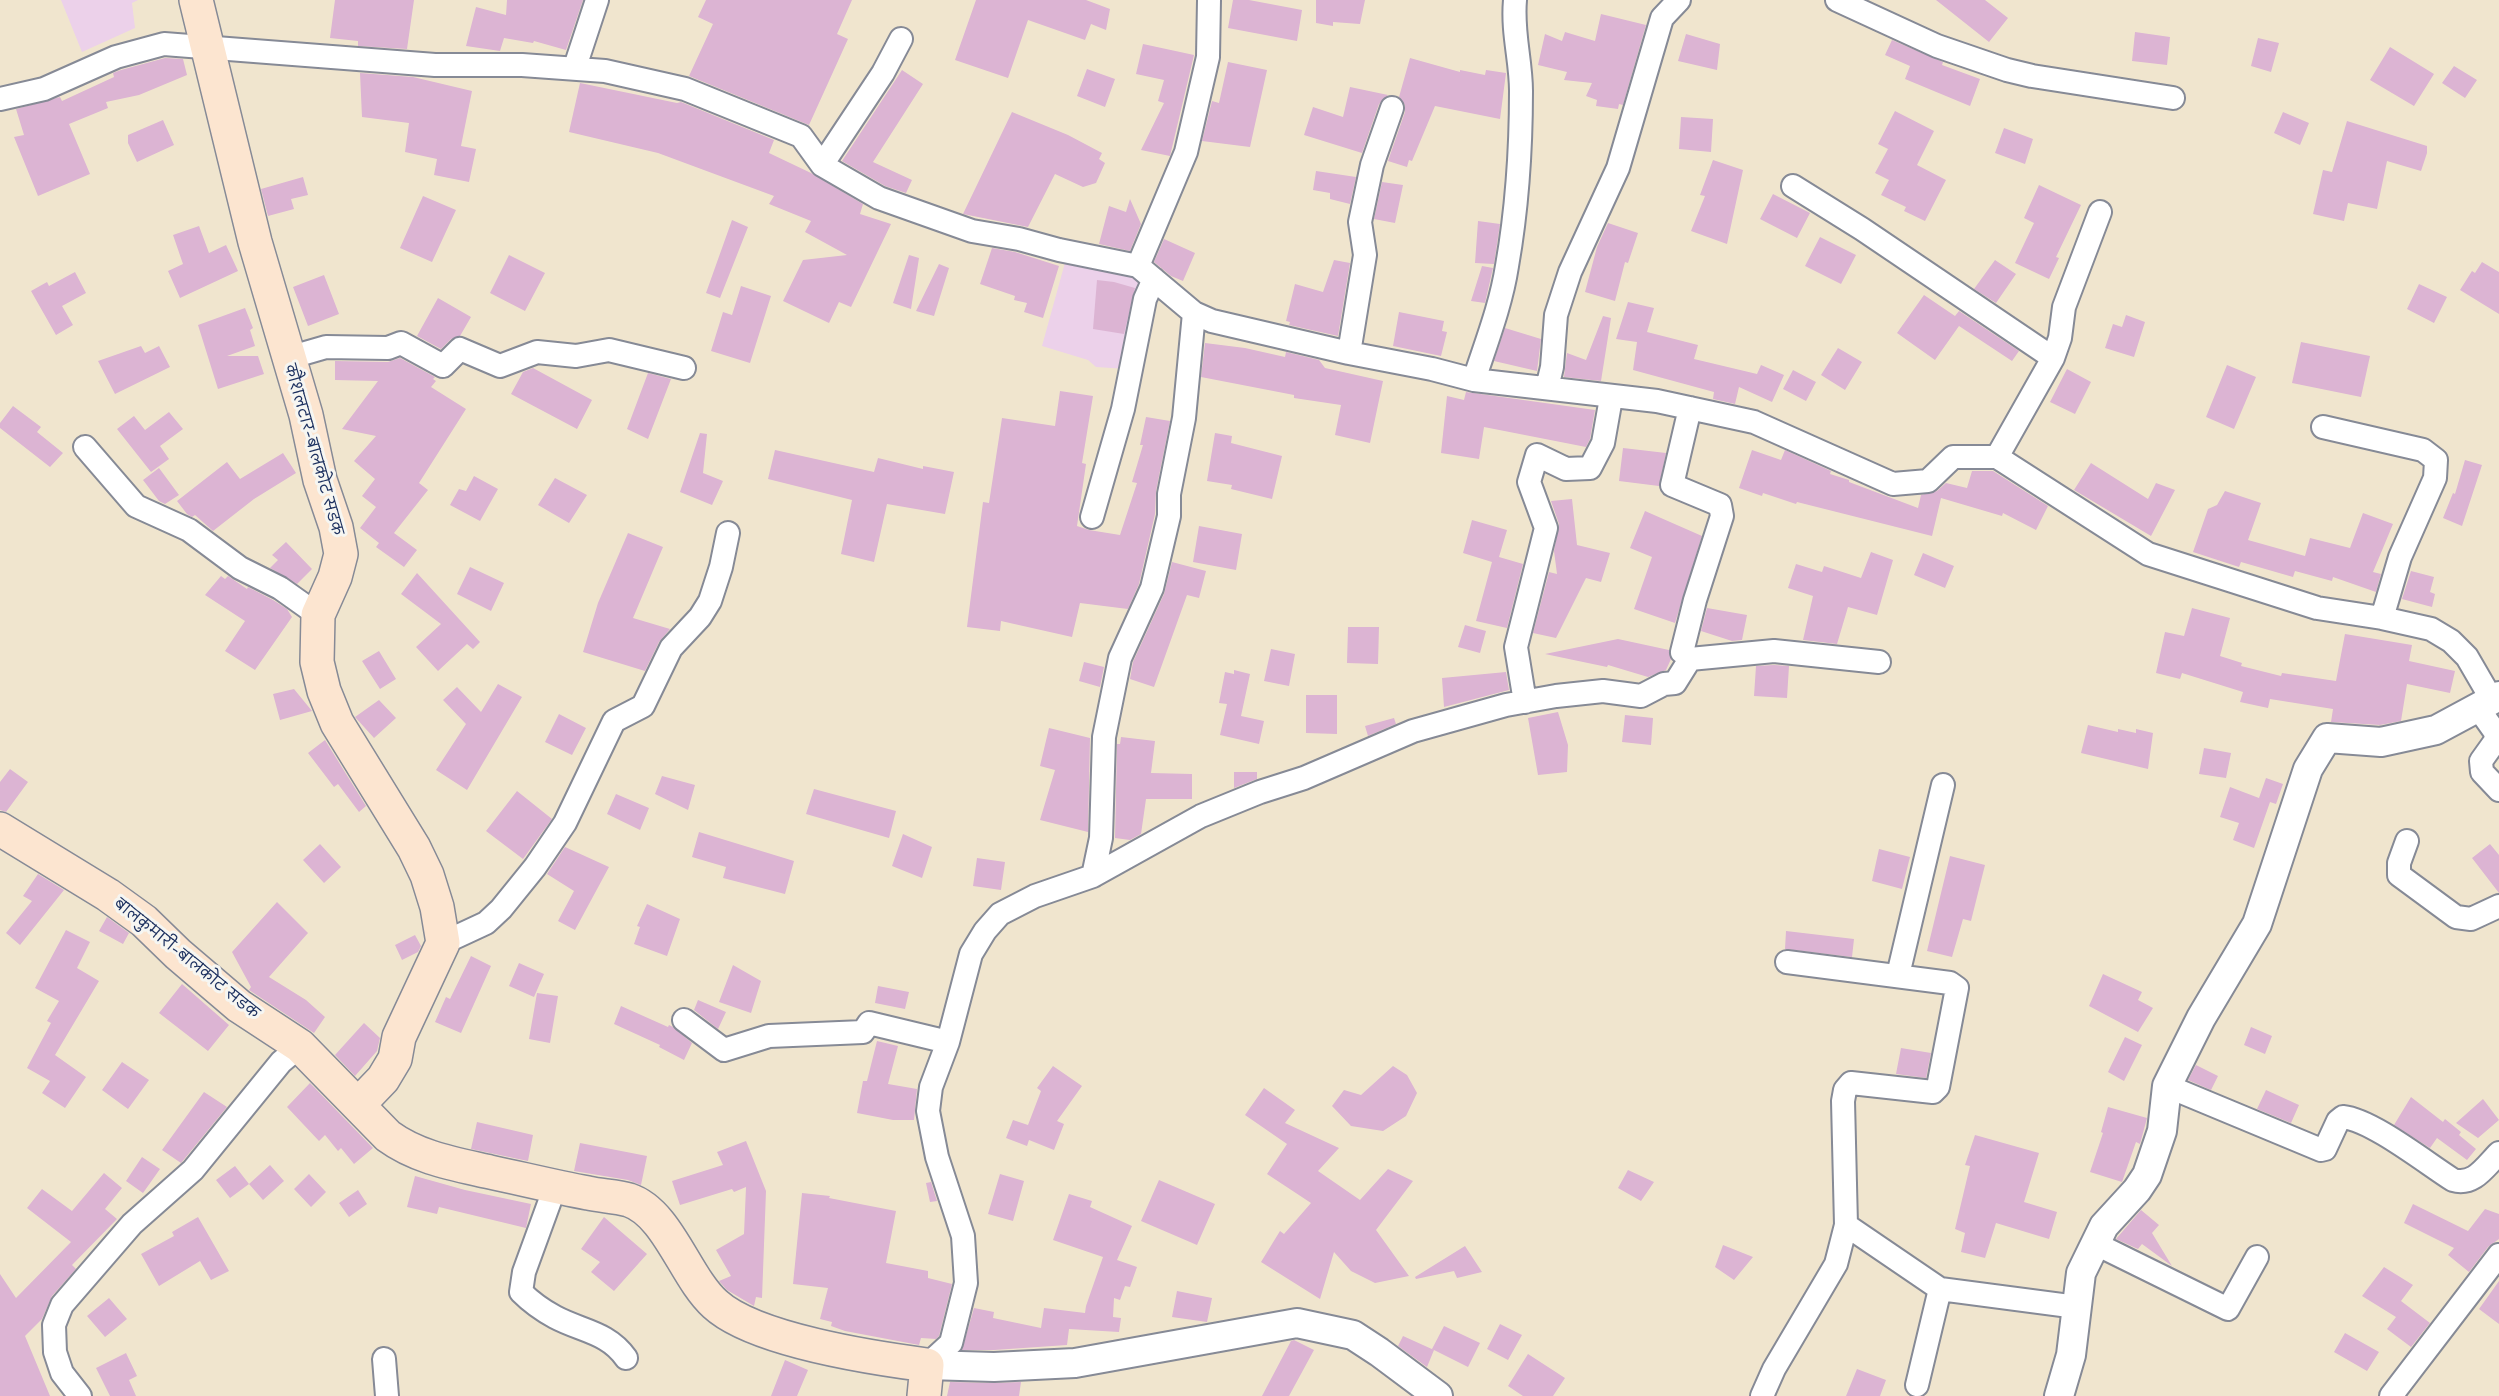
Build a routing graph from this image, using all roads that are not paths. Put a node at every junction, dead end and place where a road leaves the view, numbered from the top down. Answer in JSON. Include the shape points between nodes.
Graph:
{"nodes":[{"id":1,"x":196,"y":0,"type":"edge"},
{"id":2,"x":597,"y":0,"type":"edge"},
{"id":3,"x":1209,"y":0,"type":"edge"},
{"id":4,"x":1515,"y":0,"type":"edge"},
{"id":5,"x":1679,"y":0,"type":"edge"},
{"id":6,"x":1837,"y":0,"type":"edge"},
{"id":7,"x":901,"y":39,"type":"dead end"},
{"id":8,"x":206,"y":47,"type":"junction"},
{"id":9,"x":575,"y":67,"type":"junction"},
{"id":10,"x":2174,"y":98,"type":"dead end"},
{"id":11,"x":0,"y":99,"type":"edge"},
{"id":12,"x":1392,"y":108,"type":"dead end"},
{"id":13,"x":822,"y":165,"type":"junction"},
{"id":14,"x":1793,"y":186,"type":"dead end"},
{"id":15,"x":2100,"y":212,"type":"dead end"},
{"id":16,"x":1146,"y":273,"type":"junction"},
{"id":17,"x":1194,"y":313,"type":"junction"},
{"id":18,"x":1349,"y":353,"type":"junction"},
{"id":19,"x":288,"y":358,"type":"junction"},
{"id":20,"x":2053,"y":358,"type":"junction"},
{"id":21,"x":684,"y":368,"type":"dead end"},
{"id":22,"x":1474,"y":380,"type":"junction"},
{"id":23,"x":1547,"y":388,"type":"junction"},
{"id":24,"x":1611,"y":398,"type":"junction"},
{"id":25,"x":1690,"y":408,"type":"junction"},
{"id":26,"x":2323,"y":427,"type":"dead end"},
{"id":27,"x":85,"y":447,"type":"dead end"},
{"id":28,"x":1997,"y":457,"type":"junction"},
{"id":29,"x":1092,"y":517,"type":"dead end"},
{"id":30,"x":729,"y":533,"type":"dead end"},
{"id":31,"x":318,"y":615,"type":"junction"},
{"id":32,"x":2382,"y":618,"type":"junction"},
{"id":33,"x":1690,"y":659,"type":"junction"},
{"id":34,"x":1879,"y":662,"type":"dead end"},
{"id":35,"x":2490,"y":701,"type":"edge"},
{"id":36,"x":1525,"y":702,"type":"junction"},
{"id":37,"x":1943,"y":784,"type":"dead end"},
{"id":38,"x":2499,"y":790,"type":"edge"},
{"id":39,"x":0,"y":829,"type":"edge"},
{"id":40,"x":2407,"y":841,"type":"dead end"},
{"id":41,"x":1093,"y":876,"type":"junction"},
{"id":42,"x":2499,"y":906,"type":"edge"},
{"id":43,"x":443,"y":944,"type":"junction"},
{"id":44,"x":1787,"y":962,"type":"dead end"},
{"id":45,"x":1898,"y":975,"type":"junction"},
{"id":46,"x":684,"y":1020,"type":"dead end"},
{"id":47,"x":948,"y":1042,"type":"junction"},
{"id":48,"x":300,"y":1046,"type":"junction"},
{"id":49,"x":2168,"y":1086,"type":"junction"},
{"id":50,"x":359,"y":1104,"type":"junction"},
{"id":51,"x":2499,"y":1153,"type":"edge"},
{"id":52,"x":555,"y":1187,"type":"junction"},
{"id":53,"x":1846,"y":1225,"type":"junction"},
{"id":54,"x":2094,"y":1243,"type":"junction"},
{"id":55,"x":2499,"y":1255,"type":"edge"},
{"id":56,"x":2257,"y":1257,"type":"dead end"},
{"id":57,"x":1940,"y":1289,"type":"junction"},
{"id":58,"x":2077,"y":1307,"type":"junction"},
{"id":59,"x":626,"y":1358,"type":"dead end"},
{"id":60,"x":384,"y":1359,"type":"dead end"},
{"id":61,"x":926,"y":1380,"type":"edge"},
{"id":62,"x":1917,"y":1385,"type":"dead end"},
{"id":63,"x":80,"y":1396,"type":"edge"},
{"id":64,"x":387,"y":1396,"type":"edge"},
{"id":65,"x":1438,"y":1396,"type":"edge"},
{"id":66,"x":1762,"y":1396,"type":"edge"},
{"id":67,"x":2059,"y":1396,"type":"edge"},
{"id":68,"x":2391,"y":1396,"type":"edge"}],
"edges":[{"from":1,"to":8,"type":"main road","name":"कौशलटार-बालकोट सडक"},
{"from":2,"to":9,"type":"street"},
{"from":3,"to":16,"type":"street","via":[[1208,57],[1186,152]]},
{"from":4,"to":22,"type":"street","via":[[1513,24],[1521,88],[1515,205],[1507,267]]},
{"from":5,"to":23,"type":"street","via":[[1662,18],[1618,168],[1570,272],[1557,315]]},
{"from":6,"to":10,"type":"street","via":[[1937,46],[2007,70]]},
{"from":7,"to":13,"type":"street","via":[[867,99]]},
{"from":8,"to":9,"type":"street","via":[[435,65]]},
{"from":8,"to":11,"type":"street","via":[[164,44],[136,50],[44,89]]},
{"from":8,"to":19,"type":"main road","name":"कौशलटार-बालकोट सडक"},
{"from":9,"to":13,"type":"street","via":[[685,89],[801,136]]},
{"from":12,"to":18,"type":"street","via":[[1372,165],[1360,222],[1365,255]]},
{"from":13,"to":16,"type":"street","via":[[879,198],[972,231]]},
{"from":14,"to":20,"type":"street"},
{"from":15,"to":20,"type":"street","via":[[2064,307]]},
{"from":16,"to":17,"type":"street"},
{"from":16,"to":29,"type":"street","via":[[1145,299],[1123,409]]},
{"from":17,"to":18,"type":"street","via":[[1212,321]]},
{"from":17,"to":41,"type":"street","via":[[1169,516],[1152,588],[1120,658],[1104,737],[1101,838]]},
{"from":18,"to":22,"type":"street"},
{"from":19,"to":21,"type":"street","via":[[326,347],[388,348],[400,343],[443,366],[460,349],[500,366],[537,352],[576,356],[609,350]]},
{"from":19,"to":31,"type":"main road","name":"कौशलटार-बालकोट सडक","via":[[341,554]]},
{"from":20,"to":28,"type":"street"},
{"from":22,"to":23,"type":"street"},
{"from":23,"to":24,"type":"street"},
{"from":24,"to":25,"type":"street"},
{"from":24,"to":36,"type":"street","via":[[1603,443],[1590,468],[1566,468],[1537,455],[1529,482],[1546,528],[1516,647]]},
{"from":25,"to":28,"type":"street","via":[[1754,422],[1893,484],[1928,481],[1953,457]]},
{"from":25,"to":33,"type":"street","via":[[1672,485],[1720,505],[1722,516],[1682,652]]},
{"from":26,"to":32,"type":"street","via":[[2423,450],[2436,460],[2435,478],[2400,557]]},
{"from":27,"to":31,"type":"street","via":[[136,506],[189,530],[240,568],[280,588]]},
{"from":28,"to":32,"type":"street","via":[[2148,554],[2317,608]]},
{"from":30,"to":43,"type":"street","via":[[710,601],[672,648],[643,706],[614,721],[565,823],[536,867],[486,923]]},
{"from":31,"to":43,"type":"main road","name":"कौशलटार-बालकोट सडक","via":[[317,662],[324,691],[337,723],[419,857],[437,907]]},
{"from":32,"to":35,"type":"street","via":[[2431,630],[2451,641],[2467,657]]},
{"from":33,"to":34,"type":"street","via":[[1774,651]]},
{"from":33,"to":36,"type":"street","via":[[1675,683],[1641,696],[1603,691]]},
{"from":35,"to":38,"type":"street","via":[[2496,741],[2481,761],[2482,772]]},
{"from":35,"to":49,"type":"street","via":[[2436,730],[2381,742],[2327,738],[2308,769],[2257,924],[2201,1018]]},
{"from":36,"to":41,"type":"street","via":[[1413,731],[1304,778],[1228,804]]},
{"from":37,"to":45,"type":"street"},
{"from":39,"to":48,"type":"main road","name":"बालकुमारी-बालकोट सडक","via":[[144,921],[239,1006]]},
{"from":40,"to":42,"type":"street","via":[[2398,875],[2456,917],[2471,919]]},
{"from":41,"to":47,"type":"street","via":[[1035,896],[1000,914],[984,931],[968,963]]},
{"from":43,"to":50,"type":"main road","via":[[399,1037],[395,1059],[383,1079]]},
{"from":44,"to":45,"type":"street"},
{"from":45,"to":53,"type":"street","via":[[1950,983],[1957,988],[1938,1087],[1925,1092],[1851,1083],[1845,1090]]},
{"from":46,"to":47,"type":"street","via":[[724,1050],[769,1036],[863,1032],[869,1023]]},
{"from":47,"to":61,"type":"street","via":[[931,1087],[928,1111],[937,1157],[963,1236],[966,1283],[951,1343]]},
{"from":48,"to":50,"type":"main road","name":"बालकुमारी-बालकोट सडक"},
{"from":48,"to":63,"type":"street","via":[[281,1062],[193,1170],[132,1224],[62,1305],[54,1325],[55,1352],[62,1373]]},
{"from":49,"to":51,"type":"street","via":[[2321,1150],[2338,1121],[2352,1118],[2462,1183],[2471,1181]]},
{"from":49,"to":54,"type":"street","via":[[2162,1131],[2147,1175]]},
{"from":50,"to":52,"type":"main road","name":"बालकुमारी-बालकोट सडक","via":[[402,1147],[432,1158]]},
{"from":52,"to":59,"type":"street","via":[[524,1272],[521,1292],[556,1318],[601,1335],[618,1346]]},
{"from":52,"to":61,"type":"main road","name":"बालकुमारी-बालकोट सडक","via":[[630,1200],[644,1210],[663,1227],[699,1287],[735,1317],[767,1331],[856,1354]]},
{"from":53,"to":57,"type":"street"},
{"from":53,"to":66,"type":"street","via":[[1836,1264]]},
{"from":54,"to":56,"type":"street","via":[[2228,1309]]},
{"from":54,"to":58,"type":"street","via":[[2081,1273]]},
{"from":55,"to":68,"type":"street"},
{"from":57,"to":58,"type":"street"},
{"from":57,"to":62,"type":"street"},
{"from":58,"to":67,"type":"street","via":[[2071,1355]]},
{"from":60,"to":64,"type":"street"},
{"from":61,"to":65,"type":"street","via":[[994,1367],[1075,1363],[1297,1323],[1353,1335]]}]}
